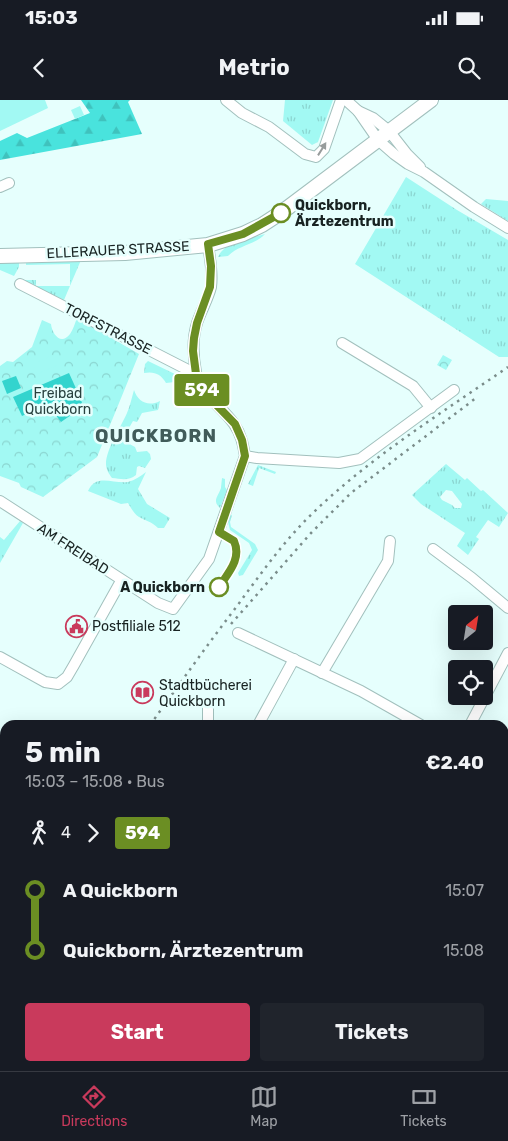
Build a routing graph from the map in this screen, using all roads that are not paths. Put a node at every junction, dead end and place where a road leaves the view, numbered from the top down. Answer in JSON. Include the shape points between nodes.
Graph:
{"nodes":[{"id":1,"x":226,"y":100,"type":"edge"},
{"id":2,"x":341,"y":100,"type":"edge"},
{"id":3,"x":346,"y":100,"type":"edge"},
{"id":4,"x":431,"y":100,"type":"edge"},
{"id":5,"x":358,"y":111,"type":"junction"},
{"id":6,"x":390,"y":131,"type":"junction"},
{"id":7,"x":378,"y":140,"type":"junction"},
{"id":8,"x":424,"y":172,"type":"junction"},
{"id":9,"x":508,"y":228,"type":"edge"},
{"id":10,"x":208,"y":244,"type":"junction"},
{"id":11,"x":0,"y":256,"type":"edge"},
{"id":12,"x":20,"y":284,"type":"dead end"},
{"id":13,"x":342,"y":343,"type":"dead end"},
{"id":14,"x":196,"y":374,"type":"junction"},
{"id":15,"x":454,"y":390,"type":"dead end"},
{"id":16,"x":431,"y":408,"type":"junction"},
{"id":17,"x":245,"y":456,"type":"junction"},
{"id":18,"x":0,"y":501,"type":"edge"},
{"id":19,"x":390,"y":541,"type":"dead end"},
{"id":20,"x":433,"y":549,"type":"dead end"},
{"id":21,"x":121,"y":581,"type":"junction"},
{"id":22,"x":508,"y":608,"type":"edge"},
{"id":23,"x":238,"y":633,"type":"dead end"},
{"id":24,"x":508,"y":652,"type":"edge"},
{"id":25,"x":0,"y":657,"type":"edge"},
{"id":26,"x":294,"y":659,"type":"junction"},
{"id":27,"x":322,"y":673,"type":"junction"},
{"id":28,"x":208,"y":702,"type":"dead end"},
{"id":29,"x":208,"y":720,"type":"edge"},
{"id":30,"x":261,"y":720,"type":"edge"},
{"id":31,"x":412,"y":720,"type":"edge"},
{"id":32,"x":473,"y":720,"type":"edge"}],
"edges":[{"from":1,"to":2,"type":"street","one_way":true,"via":[[305,154],[316,157],[324,149]]},
{"from":3,"to":5,"type":"street"},
{"from":4,"to":6,"type":"main road","name":"ELLERAUER STRASSE"},
{"from":5,"to":6,"type":"street"},
{"from":5,"to":7,"type":"street"},
{"from":6,"to":7,"type":"main road","name":"ELLERAUER STRASSE"},
{"from":6,"to":8,"type":"street"},
{"from":7,"to":8,"type":"street","via":[[408,164]]},
{"from":7,"to":10,"type":"main road","name":"ELLERAUER STRASSE","via":[[269,221],[243,234]]},
{"from":8,"to":9,"type":"street"},
{"from":10,"to":11,"type":"main road","name":"ELLERAUER STRASSE","via":[[125,253]]},
{"from":10,"to":14,"type":"street","via":[[210,287],[194,338]]},
{"from":12,"to":14,"type":"street","name":"TORFSTRASSE"},
{"from":13,"to":16,"type":"street","via":[[413,386]]},
{"from":14,"to":17,"type":"street","via":[[201,389],[235,424]]},
{"from":15,"to":16,"type":"street"},
{"from":16,"to":17,"type":"street","via":[[360,459],[339,463]]},
{"from":17,"to":21,"type":"street","name":"AM FREIBAD","via":[[209,559],[173,609]]},
{"from":18,"to":21,"type":"street","name":"AM FREIBAD"},
{"from":19,"to":27,"type":"street","via":[[388,561]]},
{"from":20,"to":22,"type":"street"},
{"from":21,"to":25,"type":"street","via":[[74,665],[58,684],[46,682]]},
{"from":23,"to":26,"type":"street"},
{"from":24,"to":32,"type":"street"},
{"from":26,"to":27,"type":"street"},
{"from":26,"to":30,"type":"street"},
{"from":27,"to":31,"type":"street"},
{"from":28,"to":29,"type":"street"}]}
